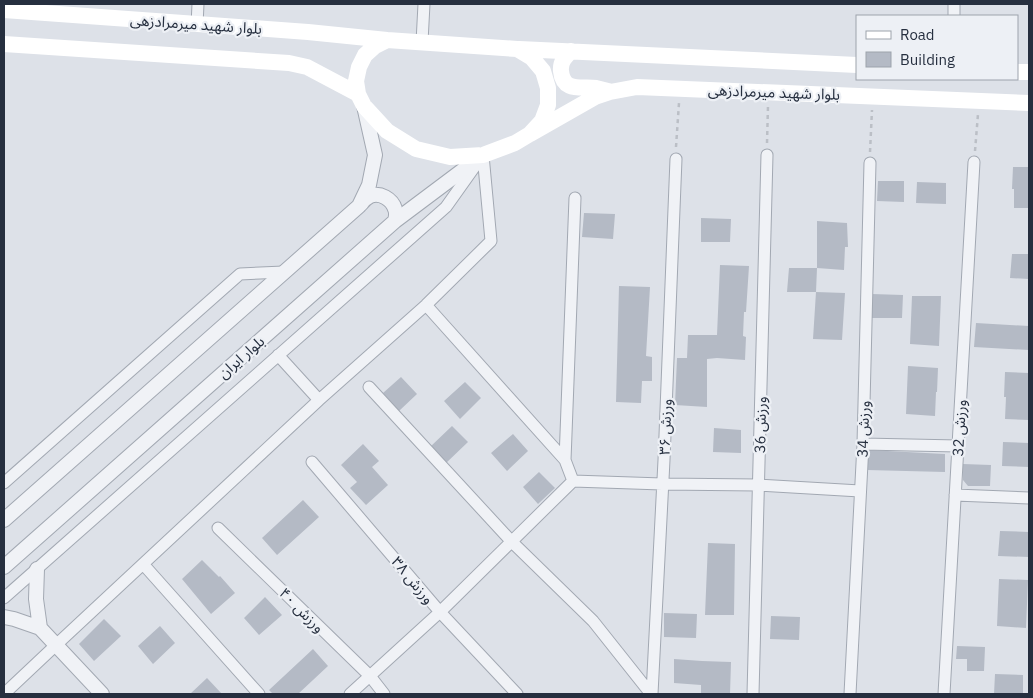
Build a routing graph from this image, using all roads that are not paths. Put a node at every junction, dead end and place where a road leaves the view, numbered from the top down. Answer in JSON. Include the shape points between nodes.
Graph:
{"nodes":[{"id":1,"x":198,"y":4,"type":"edge"},
{"id":2,"x":424,"y":4,"type":"edge"},
{"id":3,"x":4,"y":10,"type":"edge"},
{"id":4,"x":197,"y":25,"type":"junction"},
{"id":5,"x":387,"y":40,"type":"junction"},
{"id":6,"x":422,"y":42,"type":"junction"},
{"id":7,"x":4,"y":44,"type":"edge"},
{"id":8,"x":518,"y":49,"type":"junction"},
{"id":9,"x":571,"y":51,"type":"junction"},
{"id":10,"x":856,"y":65,"type":"edge"},
{"id":11,"x":610,"y":92,"type":"junction"},
{"id":12,"x":361,"y":100,"type":"junction"},
{"id":13,"x":1029,"y":103,"type":"edge"},
{"id":14,"x":530,"y":134,"type":"junction"},
{"id":15,"x":484,"y":155,"type":"junction"},
{"id":16,"x":767,"y":155,"type":"road end"},
{"id":17,"x":676,"y":159,"type":"road end"},
{"id":18,"x":974,"y":162,"type":"road end"},
{"id":19,"x":870,"y":163,"type":"road end"},
{"id":20,"x":575,"y":198,"type":"dead end"},
{"id":21,"x":359,"y":206,"type":"junction"},
{"id":22,"x":395,"y":221,"type":"junction"},
{"id":23,"x":284,"y":272,"type":"junction"},
{"id":24,"x":426,"y":305,"type":"junction"},
{"id":25,"x":278,"y":355,"type":"junction"},
{"id":26,"x":369,"y":387,"type":"dead end"},
{"id":27,"x":319,"y":400,"type":"junction"},
{"id":28,"x":863,"y":444,"type":"junction"},
{"id":29,"x":958,"y":446,"type":"junction"},
{"id":30,"x":565,"y":460,"type":"junction"},
{"id":31,"x":312,"y":462,"type":"dead end"},
{"id":32,"x":573,"y":481,"type":"junction"},
{"id":33,"x":4,"y":483,"type":"edge"},
{"id":34,"x":662,"y":484,"type":"junction"},
{"id":35,"x":758,"y":485,"type":"junction"},
{"id":36,"x":860,"y":491,"type":"junction"},
{"id":37,"x":955,"y":495,"type":"junction"},
{"id":38,"x":1029,"y":498,"type":"edge"},
{"id":39,"x":4,"y":520,"type":"edge"},
{"id":40,"x":218,"y":528,"type":"dead end"},
{"id":41,"x":512,"y":542,"type":"junction"},
{"id":42,"x":143,"y":564,"type":"junction"},
{"id":43,"x":4,"y":567,"type":"edge"},
{"id":44,"x":37,"y":569,"type":"junction"},
{"id":45,"x":4,"y":598,"type":"edge"},
{"id":46,"x":440,"y":612,"type":"junction"},
{"id":47,"x":4,"y":617,"type":"edge"},
{"id":48,"x":40,"y":628,"type":"junction"},
{"id":49,"x":56,"y":645,"type":"junction"},
{"id":50,"x":370,"y":676,"type":"junction"},
{"id":51,"x":4,"y":694,"type":"edge"},
{"id":52,"x":102,"y":694,"type":"edge"},
{"id":53,"x":259,"y":694,"type":"edge"},
{"id":54,"x":350,"y":694,"type":"edge"},
{"id":55,"x":384,"y":694,"type":"edge"},
{"id":56,"x":517,"y":694,"type":"edge"},
{"id":57,"x":651,"y":694,"type":"edge"},
{"id":58,"x":753,"y":694,"type":"edge"},
{"id":59,"x":850,"y":694,"type":"edge"},
{"id":60,"x":944,"y":694,"type":"edge"}],
"edges":[{"from":1,"to":4,"type":"street"},
{"from":2,"to":6,"type":"street"},
{"from":3,"to":4,"type":"main road","name":"بلوار شهید میرمرادزهی"},
{"from":4,"to":5,"type":"main road","name":"بلوار شهید میرمرادزهی"},
{"from":5,"to":6,"type":"main road"},
{"from":5,"to":12,"type":"main road","via":[[365,55],[359,67],[356,80]]},
{"from":6,"to":8,"type":"main road"},
{"from":7,"to":12,"type":"main road","via":[[289,64],[307,67]]},
{"from":8,"to":9,"type":"main road","name":"بلوار شهید میرمرادزهی"},
{"from":8,"to":14,"type":"main road","via":[[543,71],[548,88],[548,105],[542,121]]},
{"from":9,"to":10,"type":"main road","name":"بلوار شهید میرمرادزهی"},
{"from":9,"to":11,"type":"main road","via":[[562,62],[565,81],[576,88]]},
{"from":11,"to":13,"type":"main road","name":"بلوار شهید میرمرادزهی","via":[[636,87]]},
{"from":11,"to":14,"type":"main road","name":"بلوار شهید میرمرادزهی","via":[[595,97]]},
{"from":12,"to":15,"type":"main road","via":[[387,131],[416,149],[450,157]]},
{"from":12,"to":21,"type":"street","via":[[374,155],[370,185]]},
{"from":14,"to":15,"type":"main road"},
{"from":15,"to":22,"type":"street","name":"بلوار ایران"},
{"from":15,"to":24,"type":"street","via":[[491,241]]},
{"from":15,"to":25,"type":"street","via":[[446,207]]},
{"from":16,"to":35,"type":"street","name":"ورزش 36"},
{"from":17,"to":34,"type":"street","name":"ورزش ۳۶"},
{"from":18,"to":29,"type":"street","name":"ورزش 32"},
{"from":19,"to":28,"type":"street","name":"ورزش 34"},
{"from":20,"to":30,"type":"street"},
{"from":21,"to":22,"type":"street","via":[[368,197],[381,195],[392,202]]},
{"from":21,"to":23,"type":"street"},
{"from":22,"to":43,"type":"street","name":"بلوار ایران"},
{"from":23,"to":33,"type":"street","via":[[240,274]]},
{"from":23,"to":39,"type":"street"},
{"from":24,"to":27,"type":"street"},
{"from":24,"to":30,"type":"street"},
{"from":25,"to":27,"type":"street"},
{"from":25,"to":44,"type":"street"},
{"from":26,"to":41,"type":"street"},
{"from":27,"to":42,"type":"street"},
{"from":28,"to":29,"type":"street"},
{"from":28,"to":36,"type":"street","name":"ورزش 34"},
{"from":29,"to":37,"type":"street","name":"ورزش 32"},
{"from":30,"to":32,"type":"street"},
{"from":31,"to":46,"type":"street","name":"ورزش ۳۸"},
{"from":32,"to":34,"type":"street"},
{"from":32,"to":41,"type":"street"},
{"from":34,"to":35,"type":"street"},
{"from":34,"to":57,"type":"street","name":"ورزش ۳۶"},
{"from":35,"to":36,"type":"street"},
{"from":35,"to":58,"type":"street","name":"ورزش 36"},
{"from":36,"to":59,"type":"street","name":"ورزش 34"},
{"from":37,"to":38,"type":"street"},
{"from":37,"to":60,"type":"street","name":"ورزش 32"},
{"from":40,"to":50,"type":"street","name":"ورزش ۴۰"},
{"from":41,"to":46,"type":"street"},
{"from":41,"to":57,"type":"street","via":[[593,621]]},
{"from":42,"to":49,"type":"street"},
{"from":42,"to":53,"type":"street"},
{"from":44,"to":45,"type":"street"},
{"from":44,"to":48,"type":"street","via":[[36,599]]},
{"from":46,"to":50,"type":"street"},
{"from":46,"to":56,"type":"street","name":"ورزش ۳۸"},
{"from":47,"to":48,"type":"street"},
{"from":48,"to":49,"type":"street"},
{"from":49,"to":51,"type":"street"},
{"from":49,"to":52,"type":"street"},
{"from":50,"to":54,"type":"street"},
{"from":50,"to":55,"type":"street","name":"ورزش ۴۰"}]}
